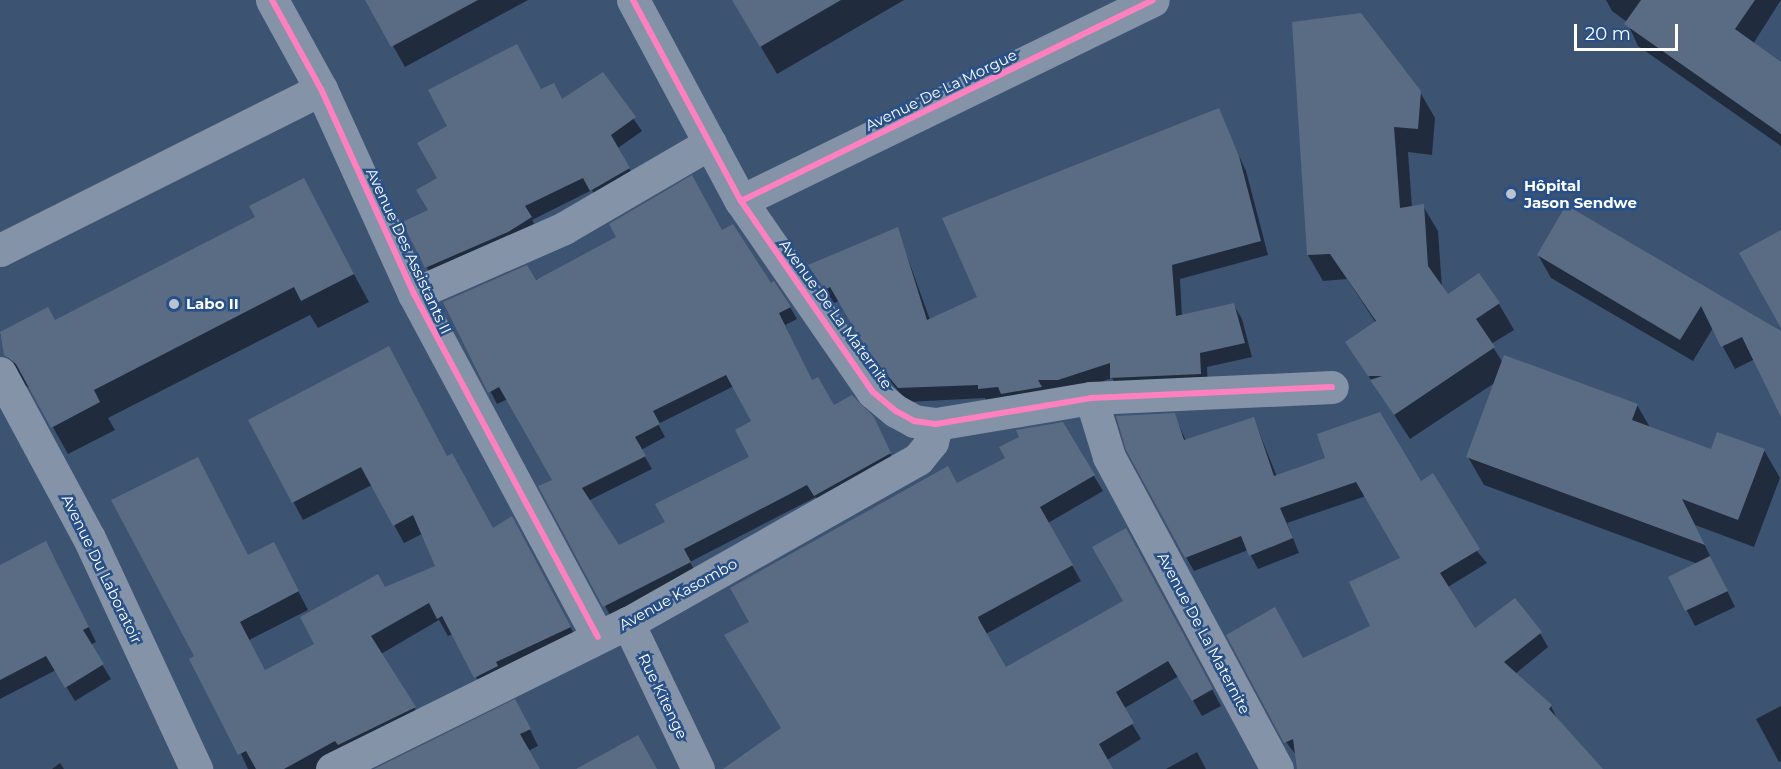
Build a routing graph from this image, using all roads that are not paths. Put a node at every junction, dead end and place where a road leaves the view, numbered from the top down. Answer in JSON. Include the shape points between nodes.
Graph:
{"nodes":[{"id":1,"x":272,"y":0,"type":"edge"},
{"id":2,"x":633,"y":0,"type":"edge"},
{"id":3,"x":1153,"y":0,"type":"edge"},
{"id":4,"x":321,"y":89,"type":"junction"},
{"id":5,"x":710,"y":143,"type":"junction"},
{"id":6,"x":741,"y":201,"type":"junction"},
{"id":7,"x":0,"y":250,"type":"edge"},
{"id":8,"x":414,"y":294,"type":"junction"},
{"id":9,"x":0,"y":373,"type":"edge"},
{"id":10,"x":1332,"y":387,"type":"dead end"},
{"id":11,"x":1091,"y":398,"type":"junction"},
{"id":12,"x":936,"y":424,"type":"junction"},
{"id":13,"x":628,"y":623,"type":"junction"},
{"id":14,"x":598,"y":638,"type":"junction"},
{"id":15,"x":196,"y":769,"type":"edge"},
{"id":16,"x":332,"y":769,"type":"edge"},
{"id":17,"x":698,"y":769,"type":"edge"},
{"id":18,"x":1277,"y":769,"type":"edge"}],
"edges":[{"from":1,"to":4,"type":"street","name":"Avenue Des Assistants II"},
{"from":2,"to":5,"type":"street","name":"Avenue De La Maternite"},
{"from":3,"to":6,"type":"street","name":"Avenue De La Morgue"},
{"from":4,"to":7,"type":"street"},
{"from":4,"to":8,"type":"street","name":"Avenue Des Assistants II"},
{"from":5,"to":6,"type":"street","name":"Avenue De La Maternite"},
{"from":5,"to":8,"type":"street","via":[[564,228]]},
{"from":6,"to":12,"type":"street","name":"Avenue De La Maternite","via":[[873,392],[914,421]]},
{"from":8,"to":14,"type":"street","name":"Avenue Des Assistants II"},
{"from":9,"to":15,"type":"street","name":"Avenue Du Laboratoir","via":[[89,538]]},
{"from":10,"to":11,"type":"street","name":"Avenue De La Maternite"},
{"from":11,"to":12,"type":"street","name":"Avenue De La Maternite"},
{"from":11,"to":18,"type":"street","name":"Avenue De La Maternite","via":[[1109,457]]},
{"from":12,"to":13,"type":"street","name":"Avenue Kasombo","via":[[932,442],[918,459]]},
{"from":13,"to":14,"type":"street","name":"Avenue Kasombo"},
{"from":13,"to":17,"type":"street","name":"Rue Kitenge"},
{"from":14,"to":16,"type":"street","name":"Avenue Kasombo"}]}
